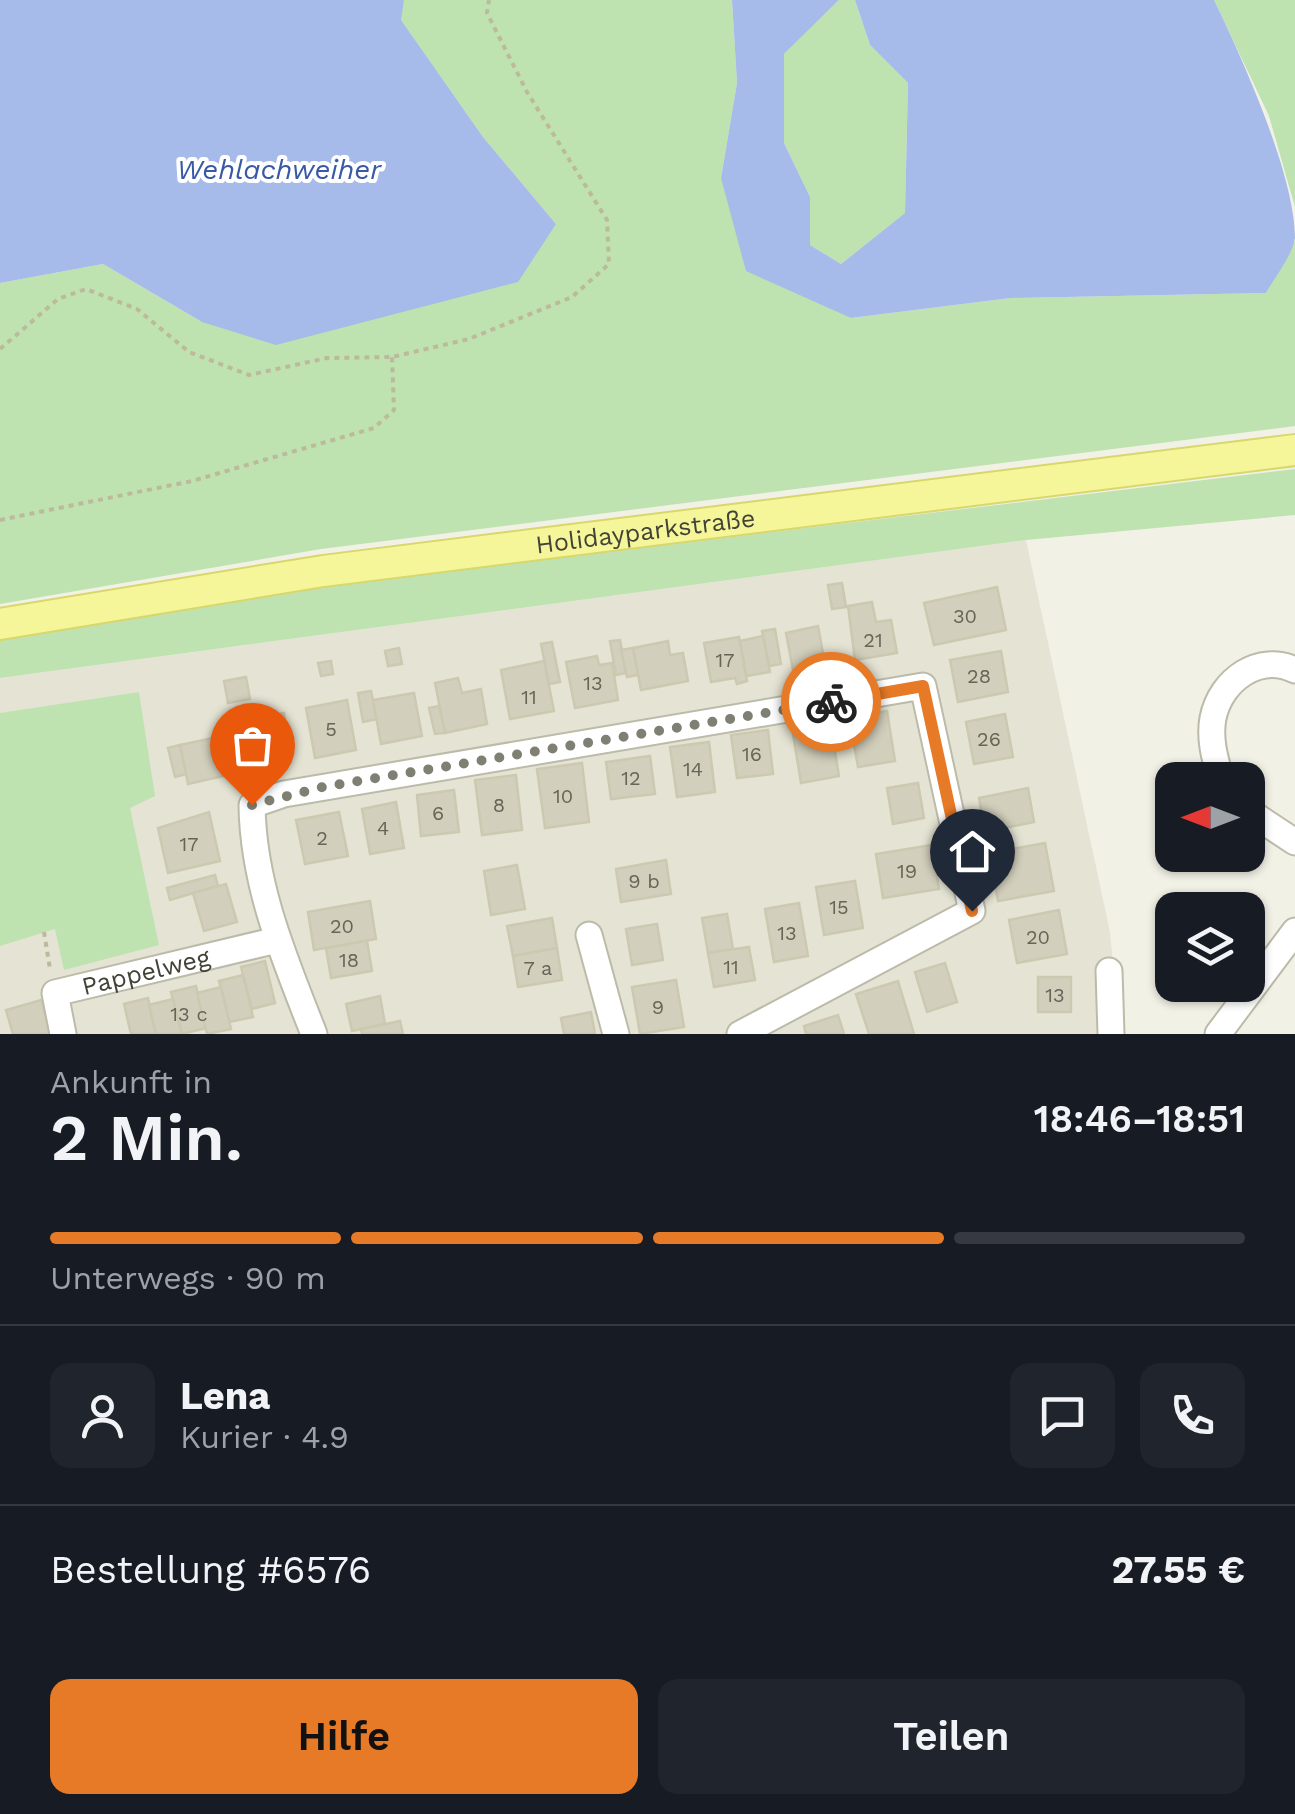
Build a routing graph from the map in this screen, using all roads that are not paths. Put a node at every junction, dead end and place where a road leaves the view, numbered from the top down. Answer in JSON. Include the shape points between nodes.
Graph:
{"nodes":[{"id":1,"x":1295,"y":450,"type":"edge"},
{"id":2,"x":0,"y":624,"type":"edge"},
{"id":3,"x":1295,"y":670,"type":"edge"},
{"id":4,"x":1216,"y":762,"type":"edge"},
{"id":5,"x":1265,"y":822,"type":"edge"},
{"id":6,"x":1295,"y":842,"type":"edge"},
{"id":7,"x":1295,"y":931,"type":"edge"},
{"id":8,"x":589,"y":935,"type":"dead end"},
{"id":9,"x":277,"y":940,"type":"junction"},
{"id":10,"x":1109,"y":971,"type":"dead end"},
{"id":11,"x":63,"y":1034,"type":"edge"},
{"id":12,"x":314,"y":1034,"type":"edge"},
{"id":13,"x":616,"y":1034,"type":"edge"},
{"id":14,"x":740,"y":1034,"type":"edge"},
{"id":15,"x":1111,"y":1034,"type":"edge"},
{"id":16,"x":1218,"y":1034,"type":"edge"}],
"edges":[{"from":1,"to":2,"type":"main road","name":"Holidayparkstraße","via":[[323,571]]},
{"from":3,"to":4,"type":"street","via":[[1278,662],[1251,667],[1227,687],[1214,716]]},
{"from":5,"to":6,"type":"street"},
{"from":7,"to":16,"type":"street"},
{"from":8,"to":13,"type":"street"},
{"from":9,"to":11,"type":"street","name":"Pappelweg","via":[[54,993]]},
{"from":9,"to":12,"type":"street"},
{"from":9,"to":14,"type":"street","via":[[252,850],[252,805],[304,790],[923,686],[972,911]]},
{"from":10,"to":15,"type":"street"}]}
